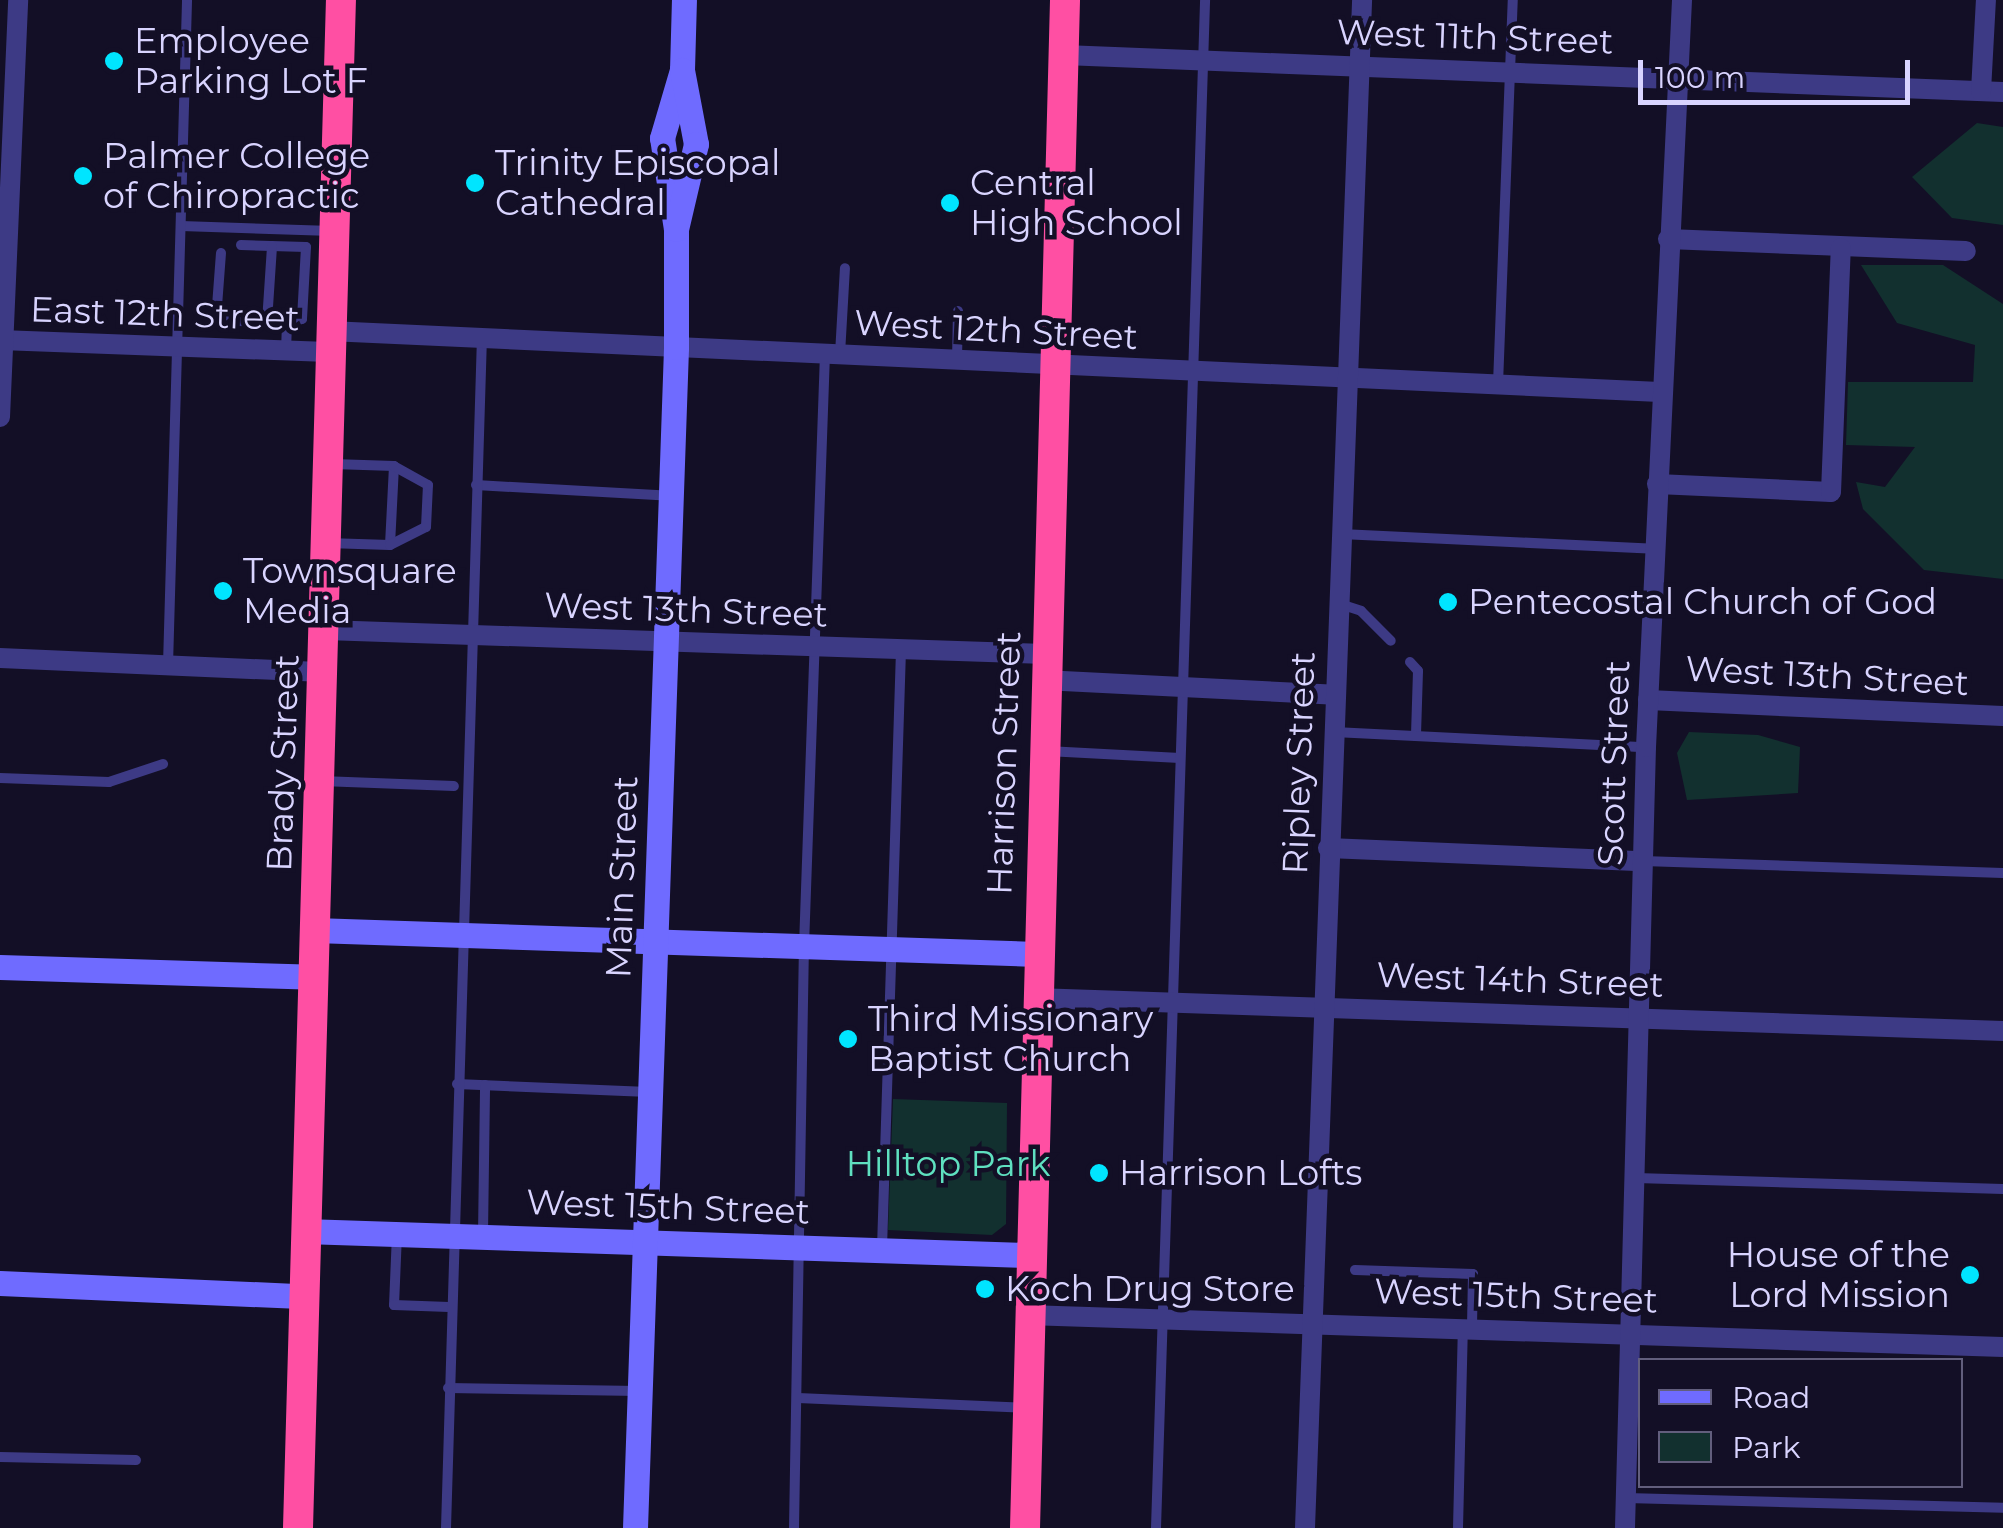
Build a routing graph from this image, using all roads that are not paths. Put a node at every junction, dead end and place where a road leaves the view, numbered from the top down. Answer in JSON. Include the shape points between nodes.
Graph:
{"nodes":[{"id":1,"x":18,"y":0,"type":"edge"},
{"id":2,"x":188,"y":0,"type":"edge"},
{"id":3,"x":341,"y":0,"type":"edge"},
{"id":4,"x":684,"y":0,"type":"edge"},
{"id":5,"x":1065,"y":0,"type":"edge"},
{"id":6,"x":1205,"y":0,"type":"edge"},
{"id":7,"x":1362,"y":0,"type":"edge"},
{"id":8,"x":1513,"y":0,"type":"edge"},
{"id":9,"x":1682,"y":0,"type":"edge"},
{"id":10,"x":1986,"y":0,"type":"edge"},
{"id":11,"x":9,"y":22,"type":"edge"},
{"id":12,"x":1064,"y":55,"type":"junction"},
{"id":13,"x":1203,"y":59,"type":"junction"},
{"id":14,"x":1359,"y":65,"type":"junction"},
{"id":15,"x":1511,"y":72,"type":"junction"},
{"id":16,"x":1678,"y":78,"type":"junction"},
{"id":17,"x":1981,"y":92,"type":"junction"},
{"id":18,"x":2003,"y":92,"type":"edge"},
{"id":19,"x":4,"y":185,"type":"edge"},
{"id":20,"x":181,"y":226,"type":"junction"},
{"id":21,"x":285,"y":229,"type":"junction"},
{"id":22,"x":333,"y":231,"type":"junction"},
{"id":23,"x":1668,"y":240,"type":"junction"},
{"id":24,"x":241,"y":245,"type":"dead end"},
{"id":25,"x":272,"y":246,"type":"junction"},
{"id":26,"x":285,"y":246,"type":"junction"},
{"id":27,"x":1841,"y":248,"type":"junction"},
{"id":28,"x":1966,"y":251,"type":"dead end"},
{"id":29,"x":221,"y":253,"type":"dead end"},
{"id":30,"x":845,"y":268,"type":"dead end"},
{"id":31,"x":317,"y":300,"type":"junction"},
{"id":32,"x":958,"y":310,"type":"dead end"},
{"id":33,"x":268,"y":322,"type":"junction"},
{"id":34,"x":287,"y":323,"type":"junction"},
{"id":35,"x":482,"y":338,"type":"junction"},
{"id":36,"x":2,"y":340,"type":"edge"},
{"id":37,"x":329,"y":342,"type":"junction"},
{"id":38,"x":177,"y":347,"type":"junction"},
{"id":39,"x":676,"y":347,"type":"junction"},
{"id":40,"x":286,"y":351,"type":"junction"},
{"id":41,"x":832,"y":354,"type":"junction"},
{"id":42,"x":957,"y":359,"type":"junction"},
{"id":43,"x":1056,"y":368,"type":"junction"},
{"id":44,"x":1194,"y":373,"type":"junction"},
{"id":45,"x":1347,"y":378,"type":"junction"},
{"id":46,"x":1498,"y":384,"type":"junction"},
{"id":47,"x":1660,"y":392,"type":"junction"},
{"id":48,"x":0,"y":416,"type":"edge"},
{"id":49,"x":327,"y":464,"type":"junction"},
{"id":50,"x":394,"y":466,"type":"junction"},
{"id":51,"x":1657,"y":484,"type":"junction"},
{"id":52,"x":476,"y":485,"type":"junction"},
{"id":53,"x":671,"y":496,"type":"junction"},
{"id":54,"x":1341,"y":534,"type":"junction"},
{"id":55,"x":326,"y":543,"type":"junction"},
{"id":56,"x":390,"y":545,"type":"junction"},
{"id":57,"x":1654,"y":549,"type":"junction"},
{"id":58,"x":1338,"y":604,"type":"junction"},
{"id":59,"x":325,"y":630,"type":"junction"},
{"id":60,"x":471,"y":635,"type":"junction"},
{"id":61,"x":1390,"y":641,"type":"dead end"},
{"id":62,"x":666,"y":642,"type":"junction"},
{"id":63,"x":815,"y":646,"type":"junction"},
{"id":64,"x":901,"y":650,"type":"junction"},
{"id":65,"x":0,"y":658,"type":"edge"},
{"id":66,"x":1410,"y":662,"type":"dead end"},
{"id":67,"x":168,"y":666,"type":"junction"},
{"id":68,"x":1044,"y":667,"type":"junction"},
{"id":69,"x":324,"y":672,"type":"junction"},
{"id":70,"x":1182,"y":688,"type":"junction"},
{"id":71,"x":1335,"y":695,"type":"junction"},
{"id":72,"x":1648,"y":700,"type":"junction"},
{"id":73,"x":2003,"y":716,"type":"edge"},
{"id":74,"x":1334,"y":732,"type":"junction"},
{"id":75,"x":1416,"y":736,"type":"junction"},
{"id":76,"x":1646,"y":747,"type":"junction"},
{"id":77,"x":1041,"y":751,"type":"junction"},
{"id":78,"x":1180,"y":758,"type":"junction"},
{"id":79,"x":163,"y":764,"type":"dead end"},
{"id":80,"x":0,"y":778,"type":"edge"},
{"id":81,"x":320,"y":781,"type":"junction"},
{"id":82,"x":454,"y":786,"type":"dead end"},
{"id":83,"x":1328,"y":848,"type":"junction"},
{"id":84,"x":1642,"y":861,"type":"junction"},
{"id":85,"x":2003,"y":873,"type":"edge"},
{"id":86,"x":314,"y":930,"type":"junction"},
{"id":87,"x":461,"y":935,"type":"junction"},
{"id":88,"x":655,"y":941,"type":"junction"},
{"id":89,"x":804,"y":946,"type":"junction"},
{"id":90,"x":892,"y":949,"type":"junction"},
{"id":91,"x":1036,"y":954,"type":"junction"},
{"id":92,"x":0,"y":967,"type":"edge"},
{"id":93,"x":312,"y":977,"type":"junction"},
{"id":94,"x":1034,"y":998,"type":"junction"},
{"id":95,"x":1172,"y":1004,"type":"junction"},
{"id":96,"x":1322,"y":1008,"type":"junction"},
{"id":97,"x":1641,"y":1020,"type":"junction"},
{"id":98,"x":2003,"y":1031,"type":"edge"},
{"id":99,"x":457,"y":1084,"type":"junction"},
{"id":100,"x":486,"y":1085,"type":"junction"},
{"id":101,"x":650,"y":1092,"type":"junction"},
{"id":102,"x":1636,"y":1178,"type":"junction"},
{"id":103,"x":2003,"y":1190,"type":"edge"},
{"id":104,"x":304,"y":1230,"type":"junction"},
{"id":105,"x":397,"y":1233,"type":"junction"},
{"id":106,"x":450,"y":1234,"type":"junction"},
{"id":107,"x":484,"y":1235,"type":"junction"},
{"id":108,"x":645,"y":1240,"type":"junction"},
{"id":109,"x":803,"y":1247,"type":"junction"},
{"id":110,"x":882,"y":1249,"type":"junction"},
{"id":111,"x":1028,"y":1255,"type":"junction"},
{"id":112,"x":1355,"y":1270,"type":"dead end"},
{"id":113,"x":0,"y":1283,"type":"edge"},
{"id":114,"x":302,"y":1296,"type":"junction"},
{"id":115,"x":449,"y":1307,"type":"junction"},
{"id":116,"x":1027,"y":1315,"type":"junction"},
{"id":117,"x":1164,"y":1321,"type":"junction"},
{"id":118,"x":1312,"y":1323,"type":"junction"},
{"id":119,"x":1468,"y":1328,"type":"junction"},
{"id":120,"x":1631,"y":1335,"type":"junction"},
{"id":121,"x":2003,"y":1347,"type":"edge"},
{"id":122,"x":448,"y":1388,"type":"junction"},
{"id":123,"x":640,"y":1391,"type":"junction"},
{"id":124,"x":798,"y":1398,"type":"junction"},
{"id":125,"x":1025,"y":1408,"type":"junction"},
{"id":126,"x":0,"y":1457,"type":"edge"},
{"id":127,"x":136,"y":1460,"type":"dead end"},
{"id":128,"x":1626,"y":1498,"type":"junction"},
{"id":129,"x":2003,"y":1508,"type":"edge"},
{"id":130,"x":298,"y":1528,"type":"edge"},
{"id":131,"x":446,"y":1528,"type":"edge"},
{"id":132,"x":635,"y":1528,"type":"edge"},
{"id":133,"x":794,"y":1528,"type":"edge"},
{"id":134,"x":1024,"y":1528,"type":"edge"},
{"id":135,"x":1156,"y":1528,"type":"edge"},
{"id":136,"x":1306,"y":1528,"type":"edge"},
{"id":137,"x":1458,"y":1528,"type":"edge"},
{"id":138,"x":1625,"y":1528,"type":"edge"}],
"edges":[{"from":1,"to":11,"type":"street"},
{"from":2,"to":20,"type":"lane"},
{"from":3,"to":22,"type":"highway","name":"Brady Street"},
{"from":4,"to":39,"type":"street","name":"Main Street","via":[[682,70],[696,144],[676,229]]},
{"from":5,"to":12,"type":"highway","name":"Harrison Street"},
{"from":6,"to":13,"type":"lane"},
{"from":7,"to":14,"type":"street","name":"Ripley Street"},
{"from":8,"to":15,"type":"lane"},
{"from":9,"to":16,"type":"street","name":"Scott Street"},
{"from":10,"to":17,"type":"street"},
{"from":11,"to":19,"type":"street"},
{"from":12,"to":13,"type":"street","name":"West 11th Street"},
{"from":12,"to":43,"type":"highway","name":"Harrison Street"},
{"from":13,"to":14,"type":"street","name":"West 11th Street"},
{"from":13,"to":44,"type":"lane"},
{"from":14,"to":15,"type":"street","name":"West 11th Street"},
{"from":14,"to":45,"type":"street","name":"Ripley Street"},
{"from":15,"to":16,"type":"street","name":"West 11th Street"},
{"from":15,"to":46,"type":"lane"},
{"from":16,"to":17,"type":"street","name":"West 11th Street"},
{"from":16,"to":23,"type":"street","name":"Scott Street"},
{"from":17,"to":18,"type":"street","name":"West 11th Street"},
{"from":19,"to":36,"type":"street"},
{"from":20,"to":21,"type":"lane"},
{"from":20,"to":38,"type":"lane"},
{"from":21,"to":22,"type":"lane"},
{"from":21,"to":26,"type":"lane"},
{"from":22,"to":31,"type":"highway","name":"Brady Street"},
{"from":23,"to":27,"type":"street"},
{"from":23,"to":47,"type":"street","name":"Scott Street"},
{"from":24,"to":25,"type":"lane"},
{"from":25,"to":26,"type":"lane"},
{"from":25,"to":33,"type":"lane"},
{"from":26,"to":31,"type":"lane","via":[[306,247]]},
{"from":27,"to":28,"type":"street"},
{"from":27,"to":51,"type":"street","via":[[1831,492]]},
{"from":29,"to":33,"type":"lane","via":[[216,320]]},
{"from":30,"to":41,"type":"lane"},
{"from":31,"to":34,"type":"lane","via":[[302,320]]},
{"from":31,"to":37,"type":"highway","name":"Brady Street"},
{"from":32,"to":42,"type":"lane"},
{"from":33,"to":34,"type":"lane"},
{"from":34,"to":40,"type":"lane"},
{"from":35,"to":37,"type":"street","name":"West 12th Street"},
{"from":35,"to":39,"type":"street","name":"West 12th Street"},
{"from":35,"to":52,"type":"lane"},
{"from":36,"to":38,"type":"street","name":"East 12th Street"},
{"from":36,"to":48,"type":"street"},
{"from":37,"to":40,"type":"street","name":"East 12th Street"},
{"from":37,"to":49,"type":"highway","name":"Brady Street"},
{"from":38,"to":40,"type":"street","name":"East 12th Street"},
{"from":38,"to":67,"type":"lane"},
{"from":39,"to":41,"type":"street","name":"West 12th Street"},
{"from":39,"to":53,"type":"street","name":"Main Street"},
{"from":41,"to":42,"type":"street","name":"West 12th Street"},
{"from":41,"to":63,"type":"lane"},
{"from":42,"to":43,"type":"street","name":"West 12th Street"},
{"from":43,"to":44,"type":"street","name":"West 12th Street"},
{"from":43,"to":68,"type":"highway","name":"Harrison Street"},
{"from":44,"to":45,"type":"street","name":"West 12th Street"},
{"from":44,"to":70,"type":"lane"},
{"from":45,"to":46,"type":"street","name":"West 12th Street"},
{"from":45,"to":54,"type":"street","name":"Ripley Street"},
{"from":46,"to":47,"type":"street","name":"West 12th Street"},
{"from":47,"to":51,"type":"street","name":"Scott Street"},
{"from":49,"to":50,"type":"lane"},
{"from":49,"to":55,"type":"highway","name":"Brady Street"},
{"from":50,"to":56,"type":"lane"},
{"from":50,"to":56,"type":"lane","via":[[428,485],[426,527]]},
{"from":51,"to":57,"type":"street","name":"Scott Street"},
{"from":52,"to":53,"type":"lane"},
{"from":52,"to":60,"type":"lane"},
{"from":53,"to":62,"type":"street","name":"Main Street"},
{"from":54,"to":57,"type":"lane"},
{"from":54,"to":58,"type":"street","name":"Ripley Street"},
{"from":55,"to":56,"type":"lane"},
{"from":55,"to":59,"type":"highway","name":"Brady Street"},
{"from":57,"to":72,"type":"street","name":"Scott Street"},
{"from":58,"to":61,"type":"lane","via":[[1361,612]]},
{"from":58,"to":71,"type":"street","name":"Ripley Street"},
{"from":59,"to":60,"type":"street","name":"West 13th Street"},
{"from":59,"to":69,"type":"highway","name":"Brady Street"},
{"from":60,"to":62,"type":"street","name":"West 13th Street"},
{"from":60,"to":87,"type":"lane"},
{"from":62,"to":63,"type":"street","name":"West 13th Street"},
{"from":62,"to":88,"type":"street","name":"Main Street"},
{"from":63,"to":64,"type":"street","name":"West 13th Street"},
{"from":63,"to":89,"type":"lane"},
{"from":64,"to":68,"type":"street","name":"West 13th Street"},
{"from":64,"to":90,"type":"lane"},
{"from":65,"to":67,"type":"street"},
{"from":66,"to":75,"type":"lane","via":[[1418,671]]},
{"from":67,"to":69,"type":"street"},
{"from":68,"to":70,"type":"street","name":"West 13th Street"},
{"from":68,"to":77,"type":"highway","name":"Harrison Street"},
{"from":69,"to":81,"type":"highway","name":"Brady Street"},
{"from":70,"to":71,"type":"street","name":"West 13th Street"},
{"from":70,"to":78,"type":"lane"},
{"from":71,"to":74,"type":"street","name":"Ripley Street"},
{"from":72,"to":73,"type":"street","name":"West 13th Street"},
{"from":72,"to":76,"type":"street","name":"Scott Street"},
{"from":74,"to":75,"type":"lane"},
{"from":74,"to":83,"type":"street","name":"Ripley Street"},
{"from":75,"to":76,"type":"lane"},
{"from":76,"to":84,"type":"street","name":"Scott Street"},
{"from":77,"to":78,"type":"lane"},
{"from":77,"to":91,"type":"highway","name":"Harrison Street"},
{"from":78,"to":95,"type":"lane"},
{"from":79,"to":80,"type":"lane","via":[[109,782]]},
{"from":81,"to":82,"type":"lane"},
{"from":81,"to":86,"type":"highway","name":"Brady Street"},
{"from":83,"to":84,"type":"street"},
{"from":83,"to":96,"type":"street","name":"Ripley Street"},
{"from":84,"to":85,"type":"lane"},
{"from":84,"to":97,"type":"street","name":"Scott Street"},
{"from":86,"to":87,"type":"street"},
{"from":86,"to":93,"type":"highway","name":"Brady Street"},
{"from":87,"to":88,"type":"street"},
{"from":87,"to":99,"type":"lane"},
{"from":88,"to":89,"type":"street"},
{"from":88,"to":101,"type":"street","name":"Main Street"},
{"from":89,"to":90,"type":"street"},
{"from":89,"to":109,"type":"lane"},
{"from":90,"to":91,"type":"street"},
{"from":90,"to":110,"type":"lane"},
{"from":91,"to":94,"type":"highway","name":"Harrison Street"},
{"from":92,"to":93,"type":"street"},
{"from":93,"to":104,"type":"highway","name":"Brady Street"},
{"from":94,"to":95,"type":"street","name":"West 14th Street"},
{"from":94,"to":111,"type":"highway","name":"Harrison Street"},
{"from":95,"to":96,"type":"street","name":"West 14th Street"},
{"from":95,"to":117,"type":"lane"},
{"from":96,"to":97,"type":"street","name":"West 14th Street"},
{"from":96,"to":118,"type":"street","name":"Ripley Street"},
{"from":97,"to":98,"type":"street","name":"West 14th Street"},
{"from":97,"to":102,"type":"street","name":"Scott Street"},
{"from":99,"to":100,"type":"lane"},
{"from":99,"to":106,"type":"lane"},
{"from":100,"to":101,"type":"lane"},
{"from":100,"to":107,"type":"lane"},
{"from":101,"to":108,"type":"street","name":"Main Street"},
{"from":102,"to":103,"type":"lane"},
{"from":102,"to":120,"type":"street","name":"Scott Street"},
{"from":104,"to":105,"type":"street","name":"West 15th Street"},
{"from":104,"to":114,"type":"highway","name":"Brady Street"},
{"from":105,"to":106,"type":"street","name":"West 15th Street"},
{"from":105,"to":115,"type":"lane","via":[[394,1305]]},
{"from":106,"to":107,"type":"street","name":"West 15th Street"},
{"from":106,"to":115,"type":"lane"},
{"from":107,"to":108,"type":"street","name":"West 15th Street"},
{"from":108,"to":109,"type":"street","name":"West 15th Street"},
{"from":108,"to":123,"type":"street","name":"Main Street"},
{"from":109,"to":110,"type":"street","name":"West 15th Street"},
{"from":109,"to":124,"type":"lane"},
{"from":110,"to":111,"type":"street","name":"West 15th Street"},
{"from":111,"to":116,"type":"highway","name":"Harrison Street"},
{"from":112,"to":119,"type":"lane","via":[[1473,1274]]},
{"from":113,"to":114,"type":"street"},
{"from":114,"to":130,"type":"highway","name":"Brady Street"},
{"from":115,"to":122,"type":"lane"},
{"from":116,"to":117,"type":"street","name":"West 15th Street"},
{"from":116,"to":125,"type":"highway","name":"Harrison Street"},
{"from":117,"to":118,"type":"street","name":"West 15th Street"},
{"from":117,"to":135,"type":"lane"},
{"from":118,"to":119,"type":"street","name":"West 15th Street"},
{"from":118,"to":136,"type":"street","name":"Ripley Street"},
{"from":119,"to":120,"type":"street","name":"West 15th Street"},
{"from":119,"to":137,"type":"lane"},
{"from":120,"to":121,"type":"street","name":"West 15th Street"},
{"from":120,"to":128,"type":"street","name":"Scott Street"},
{"from":122,"to":123,"type":"lane"},
{"from":122,"to":131,"type":"lane"},
{"from":123,"to":132,"type":"street","name":"Main Street"},
{"from":124,"to":125,"type":"lane"},
{"from":124,"to":133,"type":"lane"},
{"from":125,"to":134,"type":"highway","name":"Harrison Street"},
{"from":126,"to":127,"type":"lane"},
{"from":128,"to":129,"type":"lane"},
{"from":128,"to":138,"type":"street","name":"Scott Street"}]}
